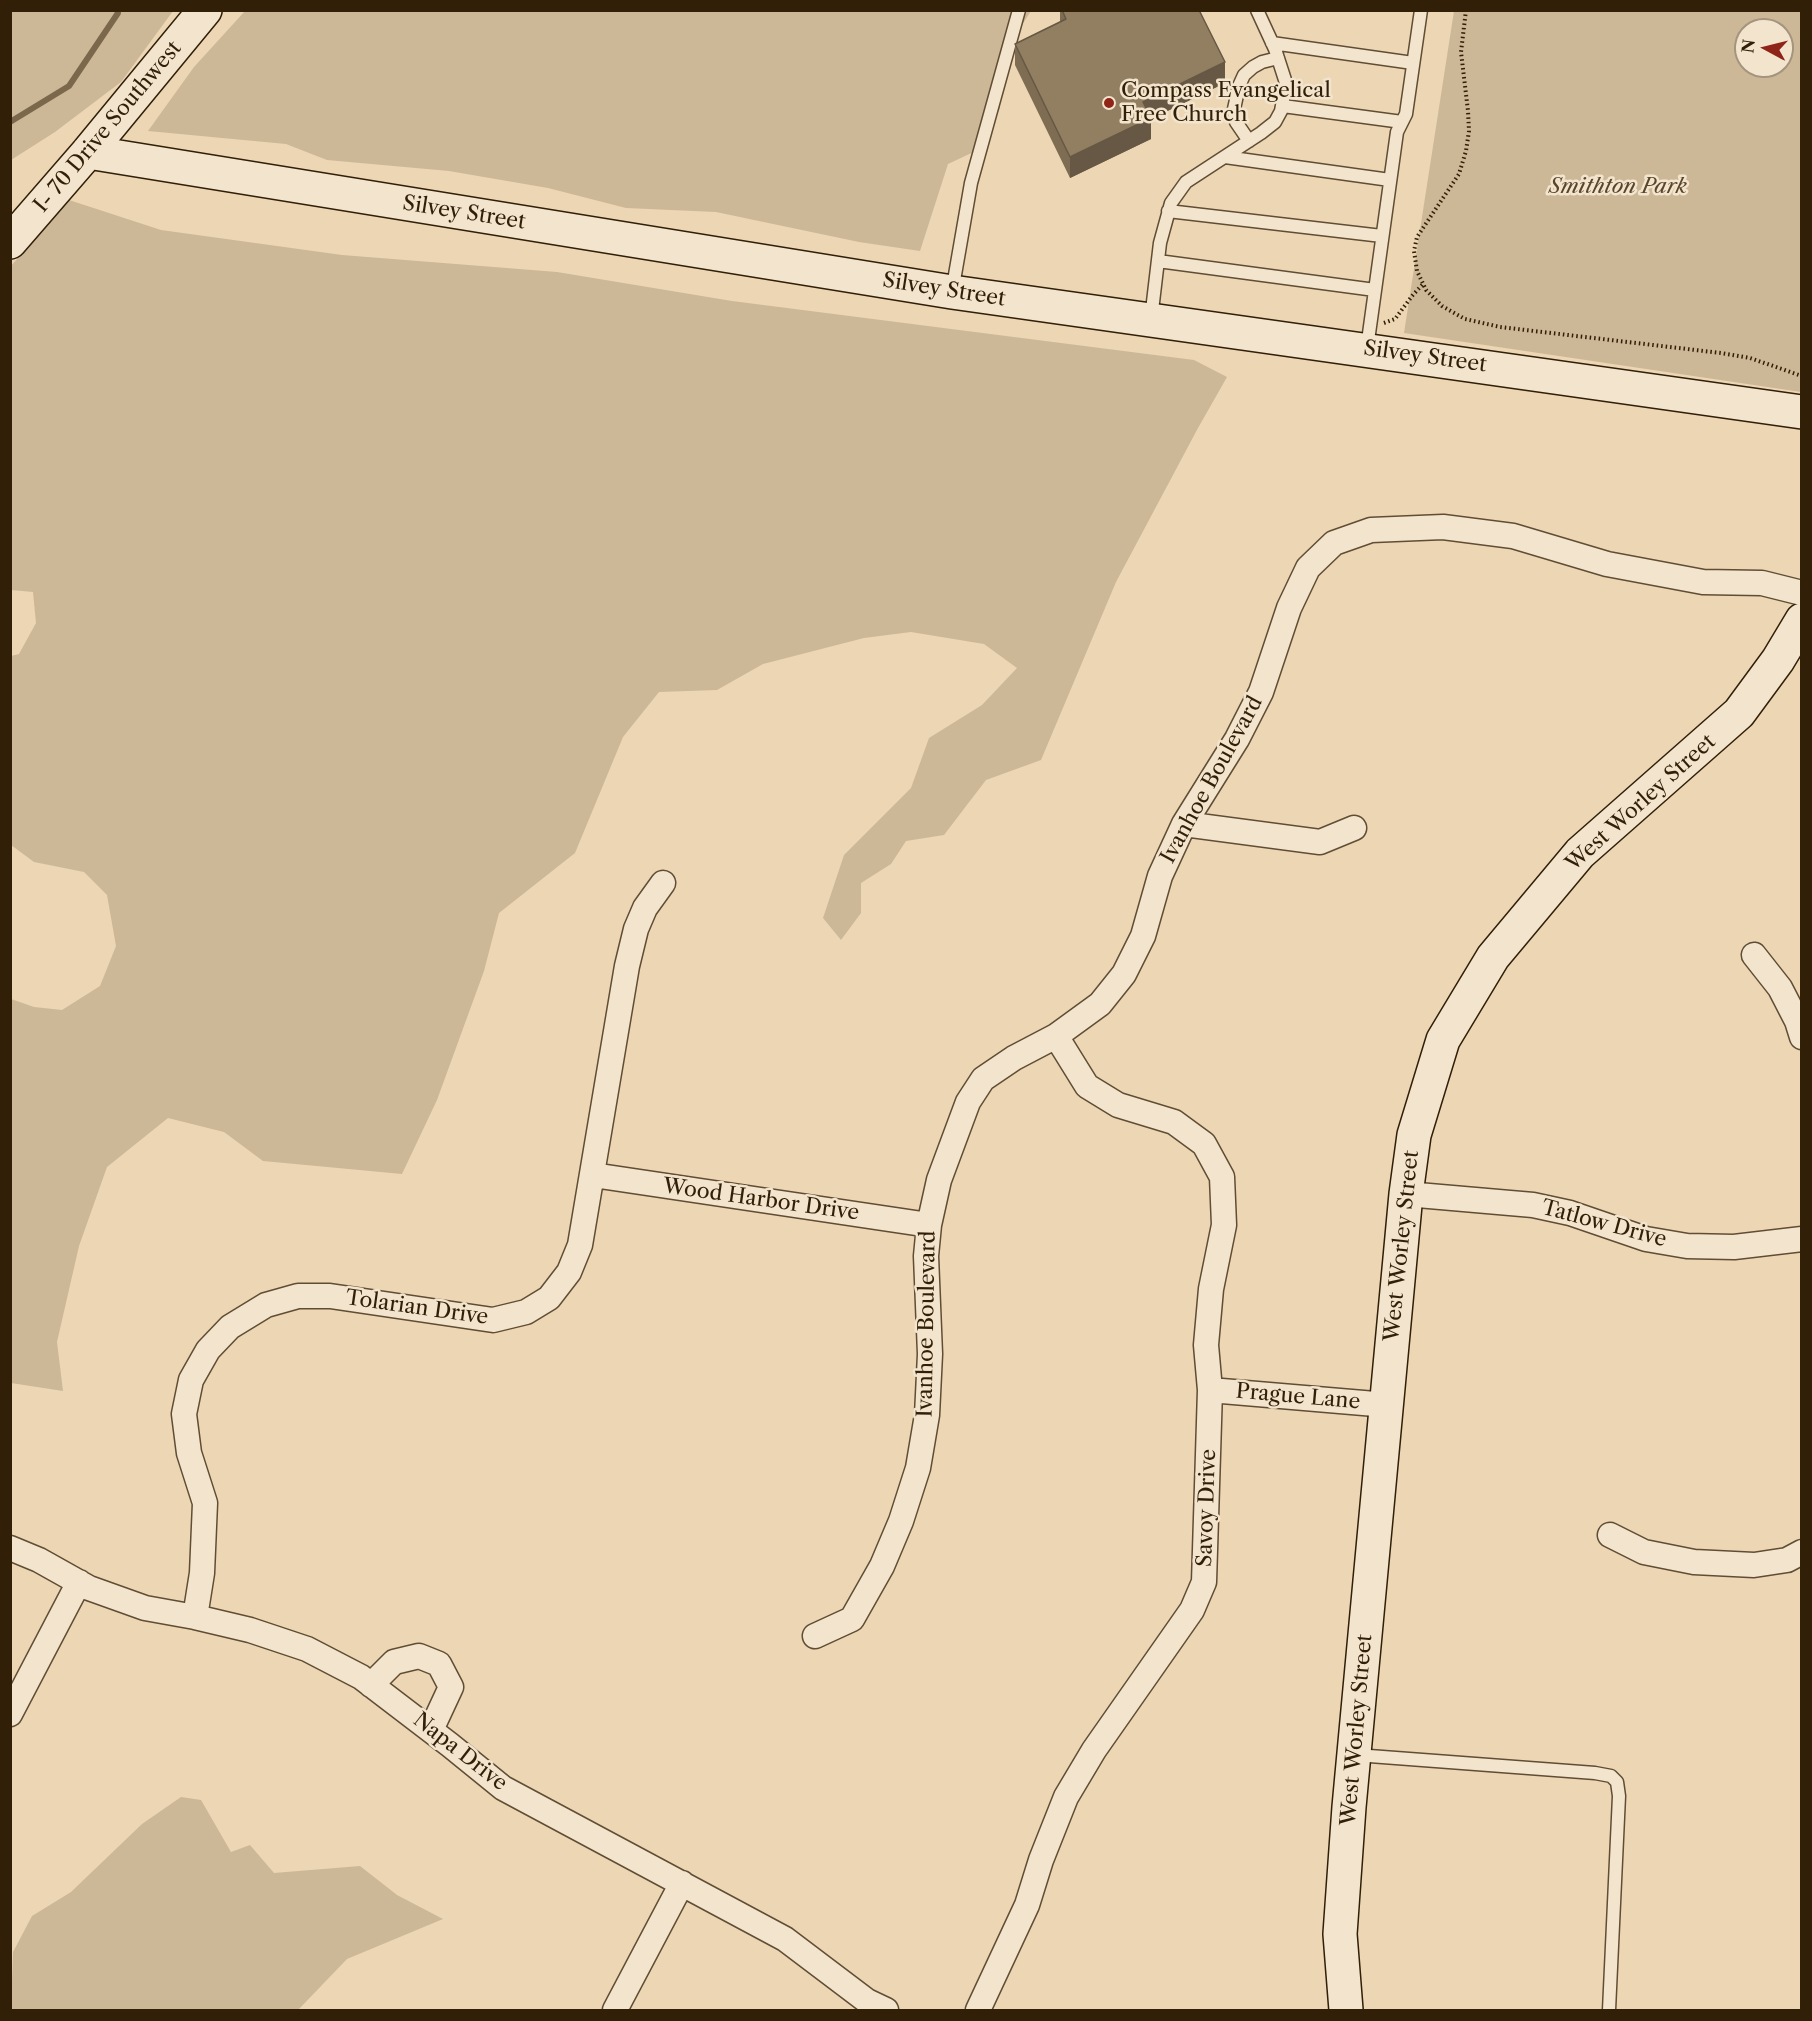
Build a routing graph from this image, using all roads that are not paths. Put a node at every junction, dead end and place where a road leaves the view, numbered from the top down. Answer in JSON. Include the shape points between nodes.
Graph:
{"nodes":[{"id":1,"x":205,"y":10,"type":"edge"},
{"id":2,"x":1018,"y":10,"type":"edge"},
{"id":3,"x":1257,"y":10,"type":"edge"},
{"id":4,"x":1421,"y":10,"type":"edge"},
{"id":5,"x":1272,"y":44,"type":"junction"},
{"id":6,"x":1278,"y":58,"type":"junction"},
{"id":7,"x":1413,"y":63,"type":"junction"},
{"id":8,"x":1283,"y":106,"type":"junction"},
{"id":9,"x":1402,"y":122,"type":"junction"},
{"id":10,"x":1249,"y":141,"type":"junction"},
{"id":11,"x":88,"y":152,"type":"junction"},
{"id":12,"x":1225,"y":157,"type":"junction"},
{"id":13,"x":1390,"y":180,"type":"junction"},
{"id":14,"x":1168,"y":211,"type":"junction"},
{"id":15,"x":1382,"y":236,"type":"junction"},
{"id":16,"x":10,"y":242,"type":"edge"},
{"id":17,"x":1158,"y":261,"type":"junction"},
{"id":18,"x":1375,"y":290,"type":"junction"},
{"id":19,"x":952,"y":292,"type":"junction"},
{"id":20,"x":1151,"y":319,"type":"junction"},
{"id":21,"x":1366,"y":349,"type":"junction"},
{"id":22,"x":1802,"y":412,"type":"edge"},
{"id":23,"x":1802,"y":593,"type":"edge"},
{"id":24,"x":1802,"y":620,"type":"edge"},
{"id":25,"x":1184,"y":824,"type":"junction"},
{"id":26,"x":1354,"y":828,"type":"dead end"},
{"id":27,"x":663,"y":882,"type":"dead end"},
{"id":28,"x":1754,"y":955,"type":"dead end"},
{"id":29,"x":1056,"y":1036,"type":"junction"},
{"id":30,"x":1802,"y":1037,"type":"edge"},
{"id":31,"x":593,"y":1175,"type":"junction"},
{"id":32,"x":1406,"y":1194,"type":"junction"},
{"id":33,"x":929,"y":1225,"type":"junction"},
{"id":34,"x":1802,"y":1239,"type":"edge"},
{"id":35,"x":1210,"y":1390,"type":"junction"},
{"id":36,"x":1387,"y":1405,"type":"junction"},
{"id":37,"x":1610,"y":1535,"type":"dead end"},
{"id":38,"x":10,"y":1548,"type":"edge"},
{"id":39,"x":1802,"y":1552,"type":"edge"},
{"id":40,"x":79,"y":1582,"type":"junction"},
{"id":41,"x":195,"y":1617,"type":"junction"},
{"id":42,"x":815,"y":1636,"type":"dead end"},
{"id":43,"x":371,"y":1684,"type":"junction"},
{"id":44,"x":10,"y":1714,"type":"edge"},
{"id":45,"x":431,"y":1730,"type":"junction"},
{"id":46,"x":1354,"y":1755,"type":"junction"},
{"id":47,"x":682,"y":1883,"type":"junction"},
{"id":48,"x":615,"y":2010,"type":"edge"},
{"id":49,"x":886,"y":2010,"type":"edge"},
{"id":50,"x":978,"y":2010,"type":"edge"},
{"id":51,"x":1346,"y":2010,"type":"edge"},
{"id":52,"x":1609,"y":2010,"type":"edge"}],
"edges":[{"from":1,"to":11,"type":"street","name":"I- 70 Drive Southwest"},
{"from":2,"to":19,"type":"lane","via":[[971,183]]},
{"from":3,"to":5,"type":"lane"},
{"from":4,"to":7,"type":"lane"},
{"from":5,"to":6,"type":"lane"},
{"from":5,"to":7,"type":"lane"},
{"from":6,"to":8,"type":"lane","via":[[1286,83]]},
{"from":6,"to":10,"type":"lane","via":[[1253,67],[1239,86],[1234,109],[1236,122]]},
{"from":7,"to":9,"type":"lane"},
{"from":8,"to":9,"type":"lane"},
{"from":8,"to":10,"type":"lane","via":[[1275,122]]},
{"from":9,"to":13,"type":"lane"},
{"from":10,"to":12,"type":"lane"},
{"from":11,"to":16,"type":"street","name":"I- 70 Drive Southwest"},
{"from":11,"to":19,"type":"street","name":"Silvey Street"},
{"from":12,"to":13,"type":"lane"},
{"from":12,"to":14,"type":"lane","via":[[1186,182]]},
{"from":13,"to":15,"type":"lane"},
{"from":14,"to":15,"type":"lane"},
{"from":14,"to":17,"type":"lane"},
{"from":15,"to":18,"type":"lane"},
{"from":17,"to":18,"type":"lane"},
{"from":17,"to":20,"type":"lane"},
{"from":18,"to":21,"type":"lane"},
{"from":19,"to":20,"type":"street","name":"Silvey Street"},
{"from":20,"to":21,"type":"street","name":"Silvey Street"},
{"from":21,"to":22,"type":"street","name":"Silvey Street"},
{"from":23,"to":25,"type":"street","name":"Ivanhoe Boulevard","via":[[1762,583],[1692,580],[1607,564],[1513,536],[1443,527],[1371,530],[1334,543],[1308,568],[1289,608],[1261,692]]},
{"from":24,"to":32,"type":"street","name":"West Worley Street","via":[[1739,713],[1580,853],[1493,957],[1443,1040],[1414,1135]]},
{"from":25,"to":26,"type":"street","via":[[1320,842]]},
{"from":25,"to":29,"type":"street","name":"Ivanhoe Boulevard","via":[[1160,876],[1143,936],[1124,974],[1100,1004]]},
{"from":27,"to":31,"type":"street","name":"Tolarian Drive","via":[[645,908],[627,966]]},
{"from":28,"to":30,"type":"street","via":[[1780,988]]},
{"from":29,"to":33,"type":"street","name":"Ivanhoe Boulevard","via":[[983,1079],[968,1102],[939,1180]]},
{"from":29,"to":35,"type":"street","name":"Savoy Drive","via":[[1087,1086],[1118,1105],[1174,1122],[1204,1144],[1222,1177],[1224,1225],[1211,1289],[1206,1345]]},
{"from":31,"to":33,"type":"street","name":"Wood Harbor Drive"},
{"from":31,"to":41,"type":"street","name":"Tolarian Drive","via":[[580,1245],[569,1272],[549,1298],[526,1312],[493,1320],[330,1296],[298,1296],[266,1305],[230,1327],[208,1350],[191,1380],[184,1414],[189,1453],[205,1503],[202,1573]]},
{"from":32,"to":34,"type":"street","name":"Tatlow Drive","via":[[1533,1205],[1646,1239],[1687,1246],[1734,1247]]},
{"from":32,"to":36,"type":"street","name":"West Worley Street"},
{"from":33,"to":42,"type":"street","name":"Ivanhoe Boulevard","via":[[926,1256],[930,1354],[927,1415],[918,1468],[882,1566],[852,1618]]},
{"from":35,"to":36,"type":"street","name":"Prague Lane"},
{"from":35,"to":50,"type":"street","name":"Savoy Drive","via":[[1204,1582],[1192,1610],[1094,1750],[1066,1797],[1027,1905]]},
{"from":36,"to":46,"type":"street","name":"West Worley Street"},
{"from":37,"to":39,"type":"street","via":[[1644,1552],[1694,1562],[1755,1565],[1787,1560]]},
{"from":38,"to":40,"type":"street","name":"Napa Drive"},
{"from":40,"to":41,"type":"street","name":"Napa Drive","via":[[145,1608]]},
{"from":40,"to":44,"type":"street"},
{"from":41,"to":43,"type":"street","name":"Napa Drive","via":[[307,1649]]},
{"from":43,"to":45,"type":"street","name":"Napa Drive"},
{"from":43,"to":45,"type":"street","via":[[394,1662],[419,1656],[439,1664],[451,1688]]},
{"from":45,"to":47,"type":"street","name":"Napa Drive","via":[[503,1788]]},
{"from":46,"to":51,"type":"street","name":"West Worley Street","via":[[1340,1934]]},
{"from":46,"to":52,"type":"lane","via":[[1611,1776],[1617,1782],[1619,1796]]},
{"from":47,"to":48,"type":"street"},
{"from":47,"to":49,"type":"street","name":"Napa Drive","via":[[785,1939],[867,2001]]}]}
